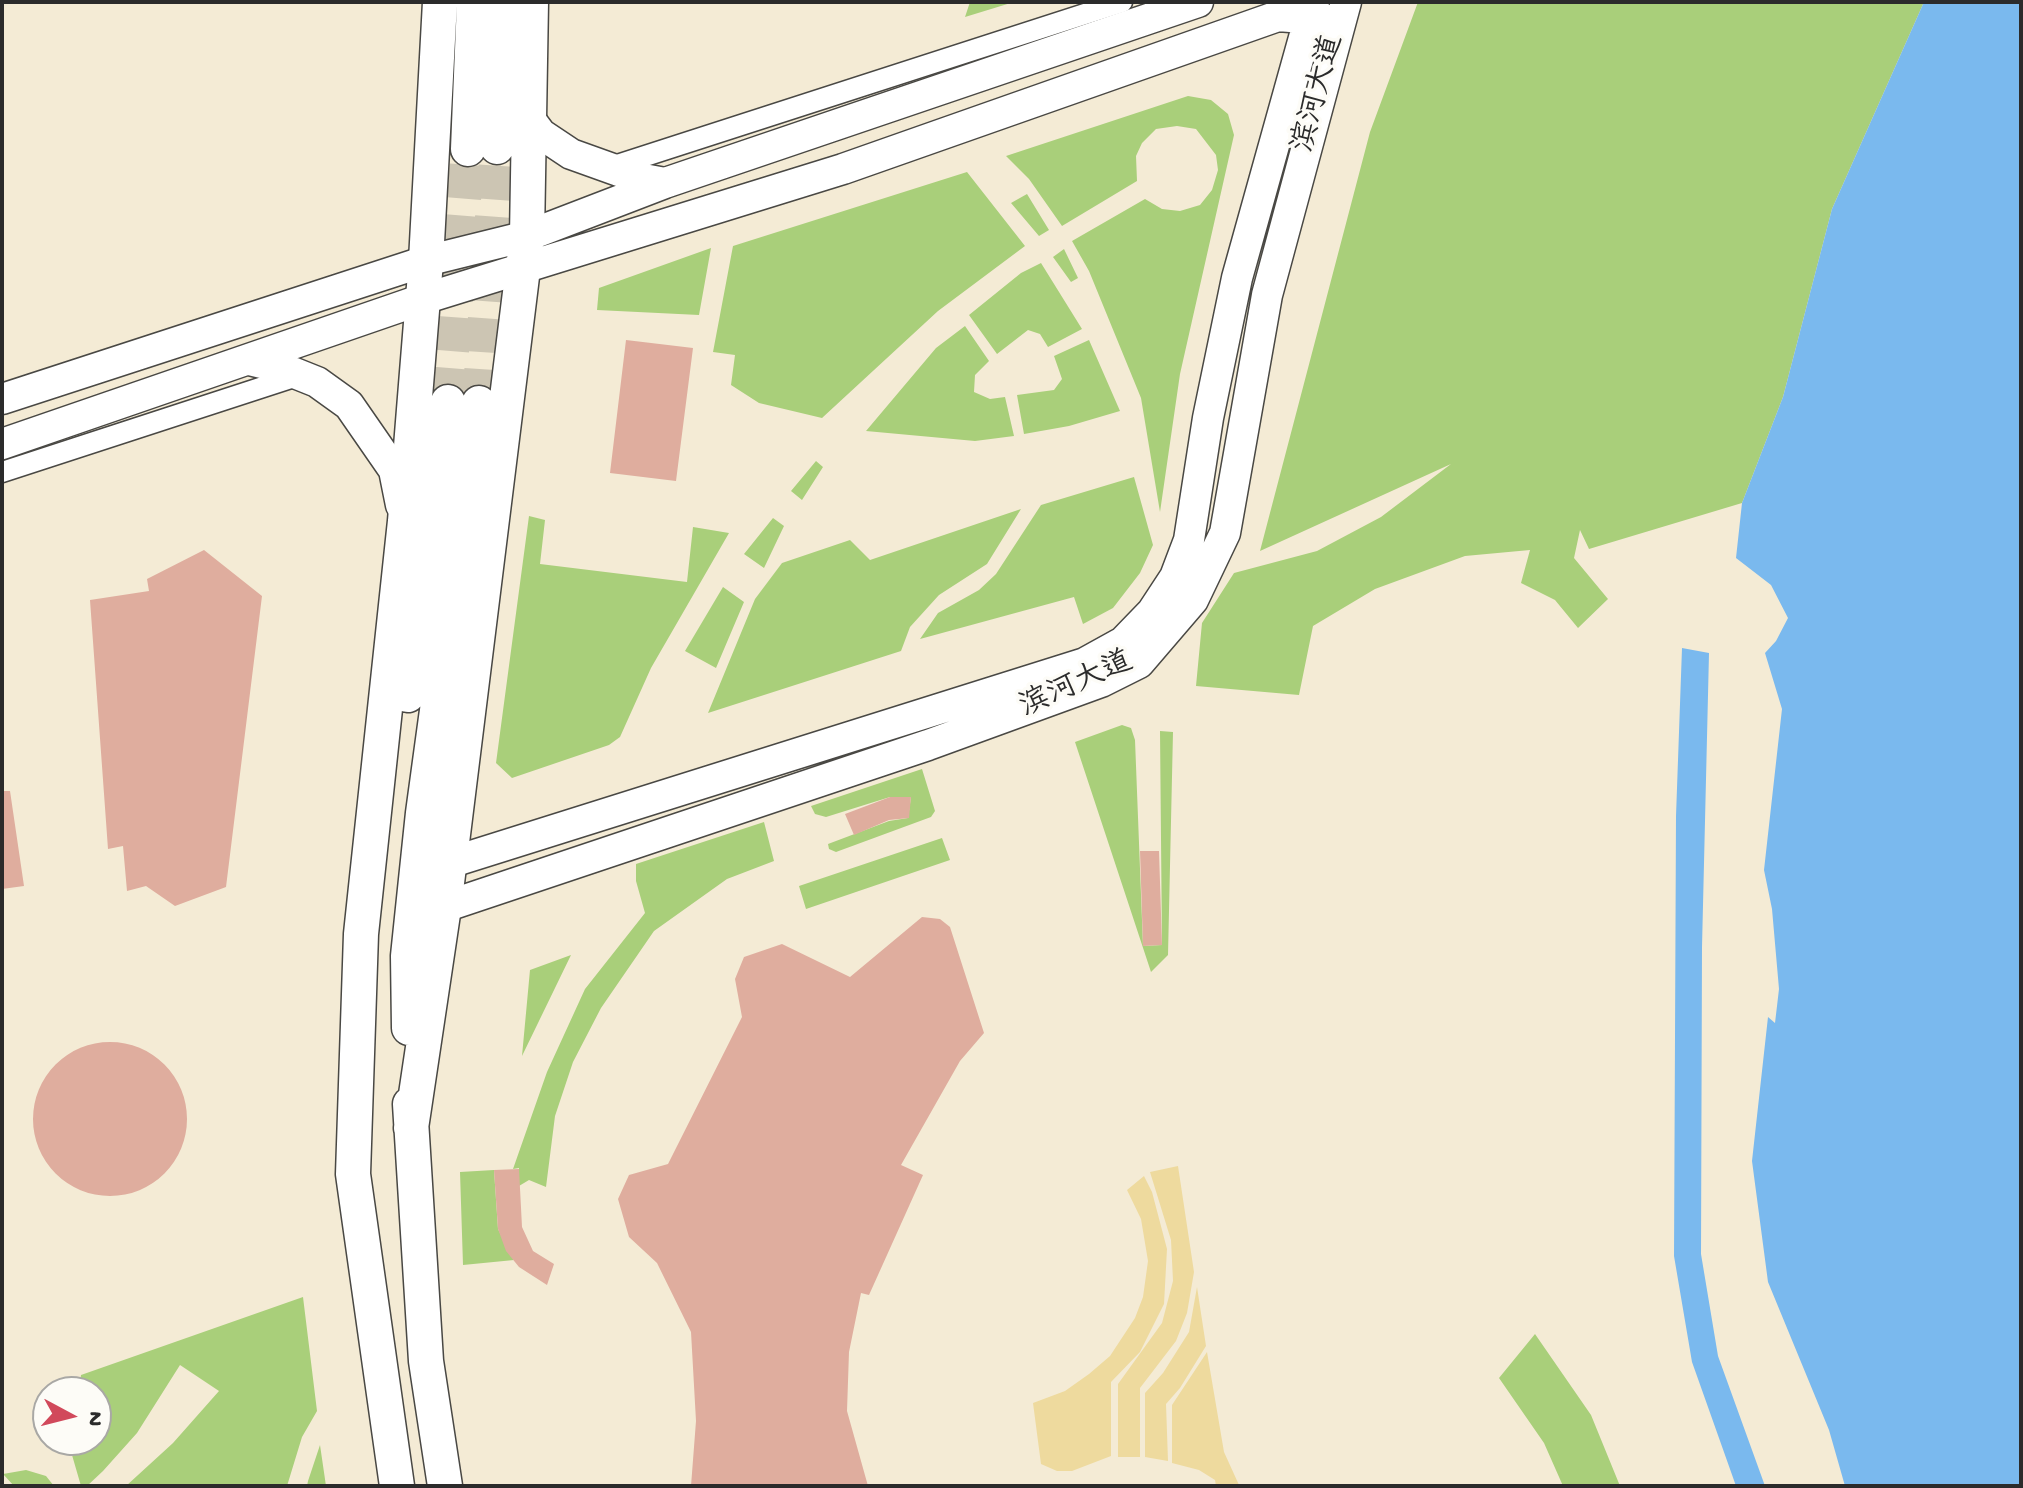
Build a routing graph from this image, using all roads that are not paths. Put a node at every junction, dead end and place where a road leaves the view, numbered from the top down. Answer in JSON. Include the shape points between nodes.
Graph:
{"nodes":[{"id":1,"x":440,"y":2,"type":"edge"},
{"id":2,"x":474,"y":2,"type":"edge"},
{"id":3,"x":502,"y":2,"type":"edge"},
{"id":4,"x":531,"y":2,"type":"edge"},
{"id":5,"x":1122,"y":2,"type":"edge"},
{"id":6,"x":1198,"y":2,"type":"edge"},
{"id":7,"x":1311,"y":10,"type":"edge"},
{"id":8,"x":1343,"y":12,"type":"edge"},
{"id":9,"x":527,"y":91,"type":"junction"},
{"id":10,"x":606,"y":168,"type":"junction"},
{"id":11,"x":665,"y":183,"type":"junction"},
{"id":12,"x":525,"y":252,"type":"junction"},
{"id":13,"x":426,"y":261,"type":"junction"},
{"id":14,"x":420,"y":300,"type":"junction"},
{"id":15,"x":249,"y":360,"type":"junction"},
{"id":16,"x":300,"y":375,"type":"junction"},
{"id":17,"x":2,"y":399,"type":"edge"},
{"id":18,"x":2,"y":444,"type":"edge"},
{"id":19,"x":2,"y":472,"type":"edge"},
{"id":20,"x":405,"y":521,"type":"junction"},
{"id":21,"x":449,"y":863,"type":"junction"},
{"id":22,"x":444,"y":907,"type":"junction"},
{"id":23,"x":411,"y":1128,"type":"junction"},
{"id":24,"x":383,"y":1381,"type":"junction"},
{"id":25,"x":397,"y":1486,"type":"edge"},
{"id":26,"x":445,"y":1486,"type":"edge"}],
"edges":[{"from":1,"to":13,"type":"main road"},
{"from":2,"to":3,"type":"main road","via":[[482,148]]},
{"from":4,"to":9,"type":"main road"},
{"from":5,"to":10,"type":"street"},
{"from":6,"to":11,"type":"street"},
{"from":7,"to":8,"type":"street"},
{"from":7,"to":12,"type":"street","via":[[1278,16],[843,169]]},
{"from":7,"to":21,"type":"street","name":"滨河大道","via":[[1237,278],[1189,540],[1175,577],[1123,642],[1085,663]]},
{"from":8,"to":22,"type":"street","name":"滨河大道","via":[[1267,295],[1225,533],[1193,600],[1139,663],[928,745]]},
{"from":9,"to":10,"type":"street","via":[[529,118],[541,134]]},
{"from":9,"to":12,"type":"main road"},
{"from":10,"to":11,"type":"street"},
{"from":11,"to":12,"type":"street"},
{"from":12,"to":13,"type":"street"},
{"from":12,"to":14,"type":"street"},
{"from":12,"to":21,"type":"main road"},
{"from":13,"to":14,"type":"main road"},
{"from":13,"to":17,"type":"street"},
{"from":14,"to":15,"type":"street"},
{"from":14,"to":20,"type":"main road"},
{"from":15,"to":16,"type":"street"},
{"from":15,"to":18,"type":"street"},
{"from":16,"to":19,"type":"street"},
{"from":16,"to":20,"type":"street","via":[[349,405],[372,436],[394,470]]},
{"from":20,"to":24,"type":"main road","via":[[361,934],[353,1174]]},
{"from":21,"to":22,"type":"main road"},
{"from":22,"to":23,"type":"main road"},
{"from":23,"to":24,"type":"main road","via":[[408,956],[464,403],[389,831],[374,1178]]},
{"from":23,"to":26,"type":"main road","via":[[426,1361]]},
{"from":24,"to":25,"type":"main road"}]}
